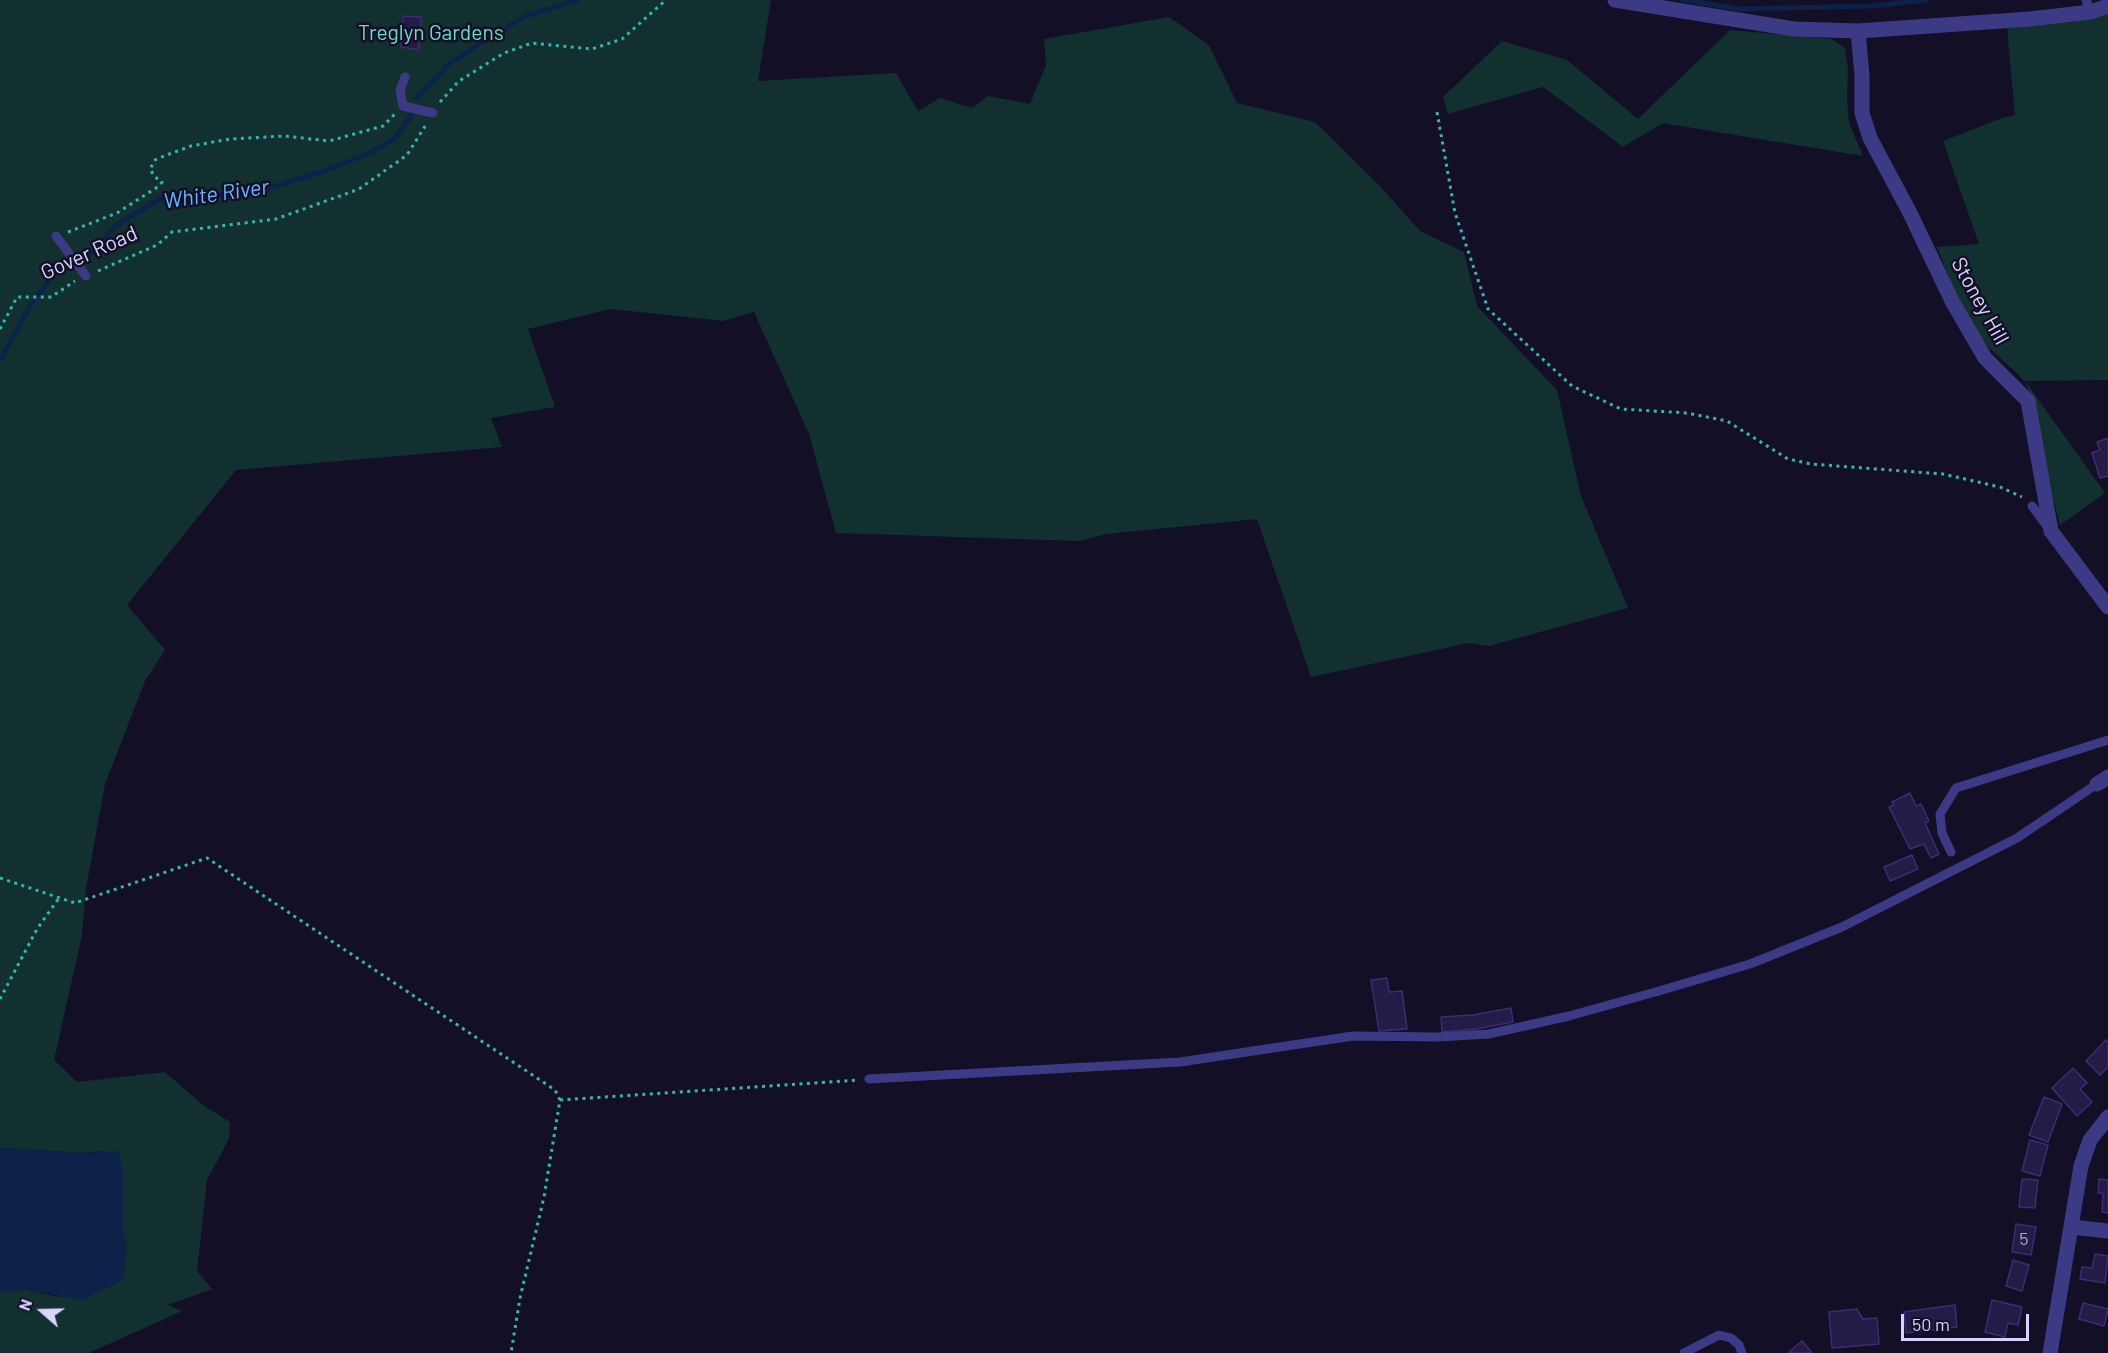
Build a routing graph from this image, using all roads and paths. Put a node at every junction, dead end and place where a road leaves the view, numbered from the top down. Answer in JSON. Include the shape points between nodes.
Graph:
{"nodes":[{"id":1,"x":666,"y":0,"type":"edge"},
{"id":2,"x":1615,"y":0,"type":"edge"},
{"id":3,"x":2089,"y":6,"type":"edge"},
{"id":4,"x":2108,"y":6,"type":"edge"},
{"id":5,"x":1858,"y":31,"type":"junction"},
{"id":6,"x":405,"y":77,"type":"dead end"},
{"id":7,"x":405,"y":107,"type":"junction"},
{"id":8,"x":1437,"y":112,"type":"dead end"},
{"id":9,"x":433,"y":113,"type":"junction"},
{"id":10,"x":57,"y":236,"type":"joint"},
{"id":11,"x":83,"y":273,"type":"junction"},
{"id":12,"x":0,"y":329,"type":"edge"},
{"id":13,"x":2032,"y":506,"type":"joint"},
{"id":14,"x":2052,"y":531,"type":"junction"},
{"id":15,"x":2108,"y":607,"type":"edge"},
{"id":16,"x":2108,"y":740,"type":"edge"},
{"id":17,"x":2102,"y":781,"type":"edge"},
{"id":18,"x":1951,"y":852,"type":"dead end"},
{"id":19,"x":0,"y":878,"type":"edge"},
{"id":20,"x":59,"y":898,"type":"junction"},
{"id":21,"x":0,"y":999,"type":"edge"},
{"id":22,"x":869,"y":1079,"type":"joint"},
{"id":23,"x":560,"y":1100,"type":"junction"},
{"id":24,"x":2108,"y":1117,"type":"edge"},
{"id":25,"x":2072,"y":1227,"type":"junction"},
{"id":26,"x":2108,"y":1231,"type":"edge"},
{"id":27,"x":511,"y":1353,"type":"edge"},
{"id":28,"x":1684,"y":1353,"type":"edge"},
{"id":29,"x":1742,"y":1353,"type":"edge"},
{"id":30,"x":2050,"y":1353,"type":"edge"}],
"edges":[{"from":1,"to":9,"type":"path","name":"Gover Road","via":[[622,39],[592,50],[532,43],[504,53],[459,81]]},
{"from":2,"to":5,"type":"street","via":[[1794,29]]},
{"from":3,"to":4,"type":"street"},
{"from":3,"to":5,"type":"street","via":[[2030,19]]},
{"from":5,"to":14,"type":"street","name":"Stoney Hill","via":[[1862,112],[1870,138],[1985,358],[2028,401]]},
{"from":6,"to":7,"type":"lane","via":[[400,90]]},
{"from":7,"to":9,"type":"lane"},
{"from":7,"to":10,"type":"path","via":[[383,126],[329,141],[285,136],[230,139],[164,156],[155,160],[150,169],[162,182],[159,186],[117,213]]},
{"from":8,"to":13,"type":"path","via":[[1455,213],[1488,309],[1572,386],[1621,409],[1687,412],[1727,421],[1788,459],[1943,474],[2000,487]]},
{"from":9,"to":11,"type":"path","name":"Gover Road","via":[[407,155],[359,189],[276,219],[172,232],[157,245]]},
{"from":10,"to":11,"type":"lane"},
{"from":11,"to":12,"type":"path","name":"Gover Road","via":[[51,297],[17,297]]},
{"from":13,"to":14,"type":"lane"},
{"from":14,"to":15,"type":"street","name":"Stoney Hill"},
{"from":16,"to":18,"type":"lane","via":[[1956,788],[1940,814],[1942,833]]},
{"from":17,"to":22,"type":"lane","via":[[2017,838],[1842,927],[1750,964],[1569,1016],[1489,1034],[1353,1035],[1180,1062]]},
{"from":19,"to":20,"type":"path"},
{"from":20,"to":21,"type":"path","via":[[37,929]]},
{"from":20,"to":23,"type":"path","via":[[75,903],[207,858],[555,1090]]},
{"from":22,"to":23,"type":"path"},
{"from":23,"to":27,"type":"path"},
{"from":24,"to":25,"type":"street","via":[[2090,1140],[2081,1166]]},
{"from":25,"to":26,"type":"street"},
{"from":25,"to":30,"type":"street"},
{"from":28,"to":29,"type":"lane","via":[[1719,1335],[1731,1338]]}]}
